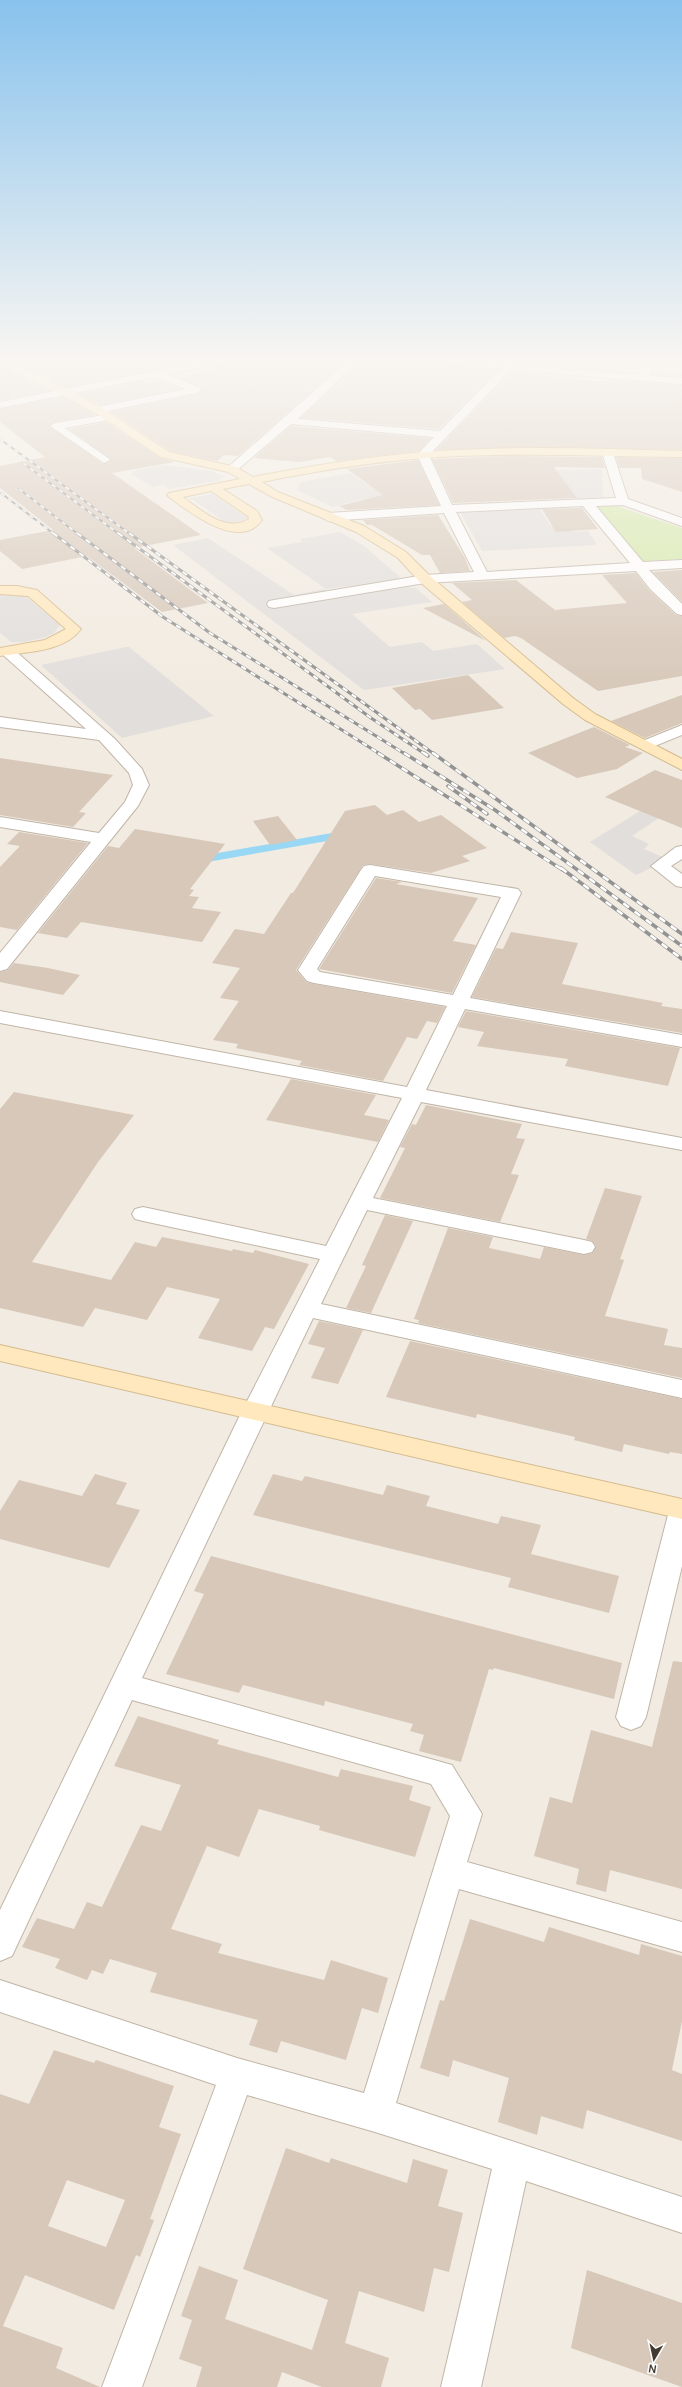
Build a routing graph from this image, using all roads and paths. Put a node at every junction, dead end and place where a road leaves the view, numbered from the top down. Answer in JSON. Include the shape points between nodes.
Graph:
{"nodes":[{"id":1,"x":232,"y":469,"type":"edge"},
{"id":2,"x":320,"y":469,"type":"edge"},
{"id":3,"x":431,"y":469,"type":"edge"},
{"id":4,"x":613,"y":469,"type":"edge"},
{"id":5,"x":252,"y":482,"type":"junction"},
{"id":6,"x":214,"y":488,"type":"junction"},
{"id":7,"x":624,"y":501,"type":"junction"},
{"id":8,"x":586,"y":502,"type":"junction"},
{"id":9,"x":447,"y":508,"type":"junction"},
{"id":10,"x":328,"y":517,"type":"junction"},
{"id":11,"x":682,"y":522,"type":"edge"},
{"id":12,"x":682,"y":564,"type":"edge"},
{"id":13,"x":639,"y":566,"type":"junction"},
{"id":14,"x":482,"y":575,"type":"junction"},
{"id":15,"x":425,"y":579,"type":"junction"},
{"id":16,"x":0,"y":590,"type":"edge"},
{"id":17,"x":274,"y":604,"type":"dead end"},
{"id":18,"x":682,"y":611,"type":"edge"},
{"id":19,"x":2,"y":649,"type":"edge"},
{"id":20,"x":0,"y":722,"type":"edge"},
{"id":21,"x":682,"y":730,"type":"edge"},
{"id":22,"x":103,"y":736,"type":"junction"},
{"id":23,"x":645,"y":744,"type":"junction"},
{"id":24,"x":682,"y":765,"type":"edge"},
{"id":25,"x":0,"y":822,"type":"edge"},
{"id":26,"x":103,"y":840,"type":"junction"},
{"id":27,"x":682,"y":851,"type":"edge"},
{"id":28,"x":682,"y":882,"type":"edge"},
{"id":29,"x":0,"y":965,"type":"edge"},
{"id":30,"x":458,"y":1002,"type":"junction"},
{"id":31,"x":0,"y":1017,"type":"edge"},
{"id":32,"x":682,"y":1041,"type":"edge"},
{"id":33,"x":414,"y":1094,"type":"junction"},
{"id":34,"x":682,"y":1144,"type":"edge"},
{"id":35,"x":360,"y":1202,"type":"junction"},
{"id":36,"x":143,"y":1214,"type":"dead end"},
{"id":37,"x":584,"y":1247,"type":"dead end"},
{"id":38,"x":334,"y":1255,"type":"junction"},
{"id":39,"x":307,"y":1309,"type":"junction"},
{"id":40,"x":0,"y":1353,"type":"edge"},
{"id":41,"x":682,"y":1389,"type":"edge"},
{"id":42,"x":255,"y":1411,"type":"junction"},
{"id":43,"x":682,"y":1510,"type":"edge"},
{"id":44,"x":123,"y":1685,"type":"junction"},
{"id":45,"x":631,"y":1717,"type":"dead end"},
{"id":46,"x":449,"y":1872,"type":"junction"},
{"id":47,"x":682,"y":1937,"type":"edge"},
{"id":48,"x":0,"y":1945,"type":"edge"},
{"id":49,"x":0,"y":1996,"type":"edge"},
{"id":50,"x":237,"y":2076,"type":"junction"},
{"id":51,"x":376,"y":2114,"type":"junction"},
{"id":52,"x":513,"y":2158,"type":"junction"},
{"id":53,"x":682,"y":2215,"type":"edge"},
{"id":54,"x":122,"y":2387,"type":"edge"},
{"id":55,"x":460,"y":2387,"type":"edge"}],
"edges":[{"from":1,"to":5,"type":"street"},
{"from":2,"to":5,"type":"street"},
{"from":3,"to":9,"type":"street"},
{"from":4,"to":7,"type":"street"},
{"from":5,"to":6,"type":"street"},
{"from":5,"to":10,"type":"street"},
{"from":6,"to":6,"type":"street","via":[[253,514],[256,520],[239,526],[216,525],[173,495]]},
{"from":7,"to":8,"type":"street"},
{"from":7,"to":11,"type":"street"},
{"from":8,"to":9,"type":"street"},
{"from":8,"to":13,"type":"street","via":[[607,531]]},
{"from":9,"to":10,"type":"street"},
{"from":9,"to":14,"type":"street"},
{"from":10,"to":15,"type":"street","via":[[360,529],[402,554]]},
{"from":12,"to":13,"type":"street"},
{"from":13,"to":14,"type":"street"},
{"from":13,"to":18,"type":"street","via":[[666,598]]},
{"from":14,"to":15,"type":"street"},
{"from":15,"to":17,"type":"street"},
{"from":15,"to":23,"type":"street","via":[[568,701],[590,716]]},
{"from":16,"to":19,"type":"street","via":[[32,593],[74,629],[56,641]]},
{"from":19,"to":22,"type":"street"},
{"from":20,"to":22,"type":"street"},
{"from":21,"to":23,"type":"street"},
{"from":22,"to":26,"type":"street","via":[[136,772],[141,785],[132,803]]},
{"from":23,"to":24,"type":"street"},
{"from":25,"to":26,"type":"street"},
{"from":26,"to":29,"type":"street"},
{"from":27,"to":28,"type":"street","via":[[660,866]]},
{"from":30,"to":30,"type":"street","via":[[314,977],[307,970],[370,870],[512,893]]},
{"from":30,"to":32,"type":"street"},
{"from":30,"to":33,"type":"street"},
{"from":31,"to":33,"type":"street"},
{"from":33,"to":34,"type":"street"},
{"from":33,"to":35,"type":"street"},
{"from":35,"to":37,"type":"street"},
{"from":35,"to":38,"type":"street"},
{"from":36,"to":38,"type":"street"},
{"from":38,"to":39,"type":"street"},
{"from":39,"to":41,"type":"street"},
{"from":39,"to":42,"type":"street"},
{"from":40,"to":42,"type":"street"},
{"from":42,"to":43,"type":"street"},
{"from":42,"to":44,"type":"street"},
{"from":43,"to":45,"type":"street"},
{"from":44,"to":46,"type":"street","via":[[441,1774],[466,1814]]},
{"from":44,"to":48,"type":"street"},
{"from":46,"to":47,"type":"street"},
{"from":46,"to":51,"type":"street"},
{"from":49,"to":50,"type":"street"},
{"from":50,"to":51,"type":"street"},
{"from":50,"to":54,"type":"street"},
{"from":51,"to":52,"type":"street"},
{"from":52,"to":53,"type":"street"},
{"from":52,"to":55,"type":"street"}]}
